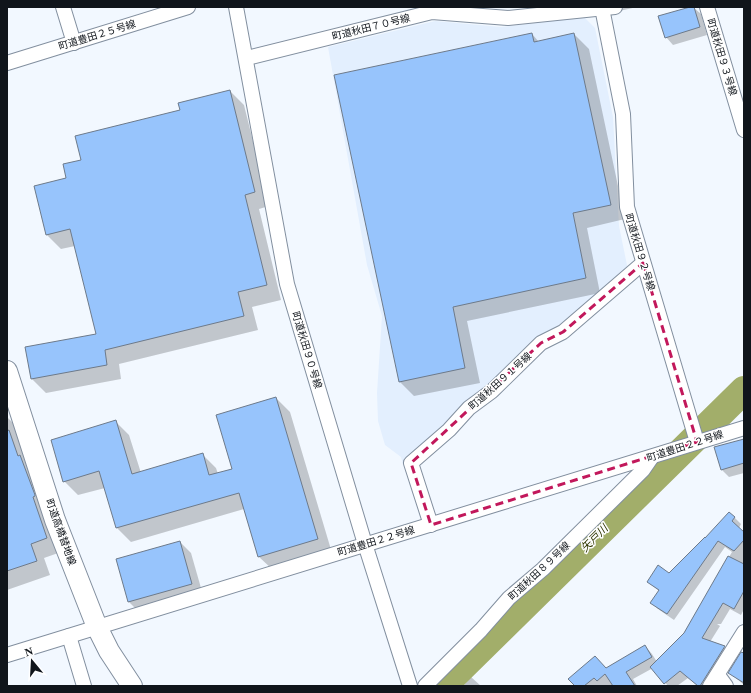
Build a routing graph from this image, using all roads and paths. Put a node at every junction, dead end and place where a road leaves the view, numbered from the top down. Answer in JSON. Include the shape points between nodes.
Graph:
{"nodes":[{"id":1,"x":63,"y":7,"type":"edge"},
{"id":2,"x":188,"y":7,"type":"edge"},
{"id":3,"x":236,"y":7,"type":"edge"},
{"id":4,"x":707,"y":7,"type":"edge"},
{"id":5,"x":609,"y":8,"type":"edge"},
{"id":6,"x":494,"y":12,"type":"edge"},
{"id":7,"x":74,"y":43,"type":"junction"},
{"id":8,"x":247,"y":58,"type":"junction"},
{"id":9,"x":7,"y":64,"type":"edge"},
{"id":10,"x":744,"y":130,"type":"edge"},
{"id":11,"x":643,"y":263,"type":"junction"},
{"id":12,"x":7,"y":370,"type":"edge"},
{"id":13,"x":744,"y":428,"type":"edge"},
{"id":14,"x":697,"y":442,"type":"junction"},
{"id":15,"x":652,"y":457,"type":"junction"},
{"id":16,"x":431,"y":525,"type":"junction"},
{"id":17,"x":365,"y":544,"type":"junction"},
{"id":18,"x":97,"y":627,"type":"junction"},
{"id":19,"x":744,"y":632,"type":"edge"},
{"id":20,"x":69,"y":636,"type":"junction"},
{"id":21,"x":7,"y":655,"type":"edge"},
{"id":22,"x":714,"y":680,"type":"edge"},
{"id":23,"x":84,"y":686,"type":"edge"},
{"id":24,"x":132,"y":686,"type":"edge"},
{"id":25,"x":410,"y":686,"type":"edge"},
{"id":26,"x":425,"y":686,"type":"edge"},
{"id":27,"x":726,"y":686,"type":"edge"}],
"edges":[{"from":1,"to":7,"type":"street"},
{"from":2,"to":7,"type":"street","name":"町道豊田２５号線"},
{"from":3,"to":8,"type":"street","name":"町道秋田９０号線"},
{"from":4,"to":10,"type":"street","name":"町道秋田９３号線"},
{"from":5,"to":6,"type":"street","name":"町道秋田７０号線","via":[[508,18]]},
{"from":5,"to":11,"type":"street","name":"町道秋田９２号線","via":[[623,114],[626,207]]},
{"from":6,"to":8,"type":"street","name":"町道秋田７０号線","via":[[432,12]]},
{"from":7,"to":9,"type":"street","name":"町道豊田２５号線"},
{"from":8,"to":17,"type":"street","name":"町道秋田９０号線","via":[[287,284]]},
{"from":11,"to":14,"type":"street","name":"町道秋田９２号線"},
{"from":11,"to":16,"type":"street","name":"町道秋田９１号線","via":[[563,332],[541,343],[492,391],[469,408],[449,430],[411,463]]},
{"from":12,"to":18,"type":"street","name":"町道高橋替地線","via":[[56,520]]},
{"from":13,"to":14,"type":"street","name":"町道豊田２２号線"},
{"from":14,"to":15,"type":"street","name":"町道豊田２２号線"},
{"from":15,"to":16,"type":"street","name":"町道豊田２２号線"},
{"from":15,"to":26,"type":"street","name":"町道秋田８９号線","via":[[643,470],[543,569],[509,598]]},
{"from":16,"to":17,"type":"street","name":"町道豊田２２号線"},
{"from":17,"to":18,"type":"street","name":"町道豊田２２号線"},
{"from":17,"to":25,"type":"street","name":"町道秋田９０号線"},
{"from":18,"to":20,"type":"street","name":"町道豊田２２号線"},
{"from":18,"to":24,"type":"street","name":"町道高橋替地線"},
{"from":19,"to":22,"type":"street"},
{"from":20,"to":21,"type":"street","name":"町道豊田２２号線"},
{"from":20,"to":23,"type":"street"},
{"from":22,"to":27,"type":"street"}]}
